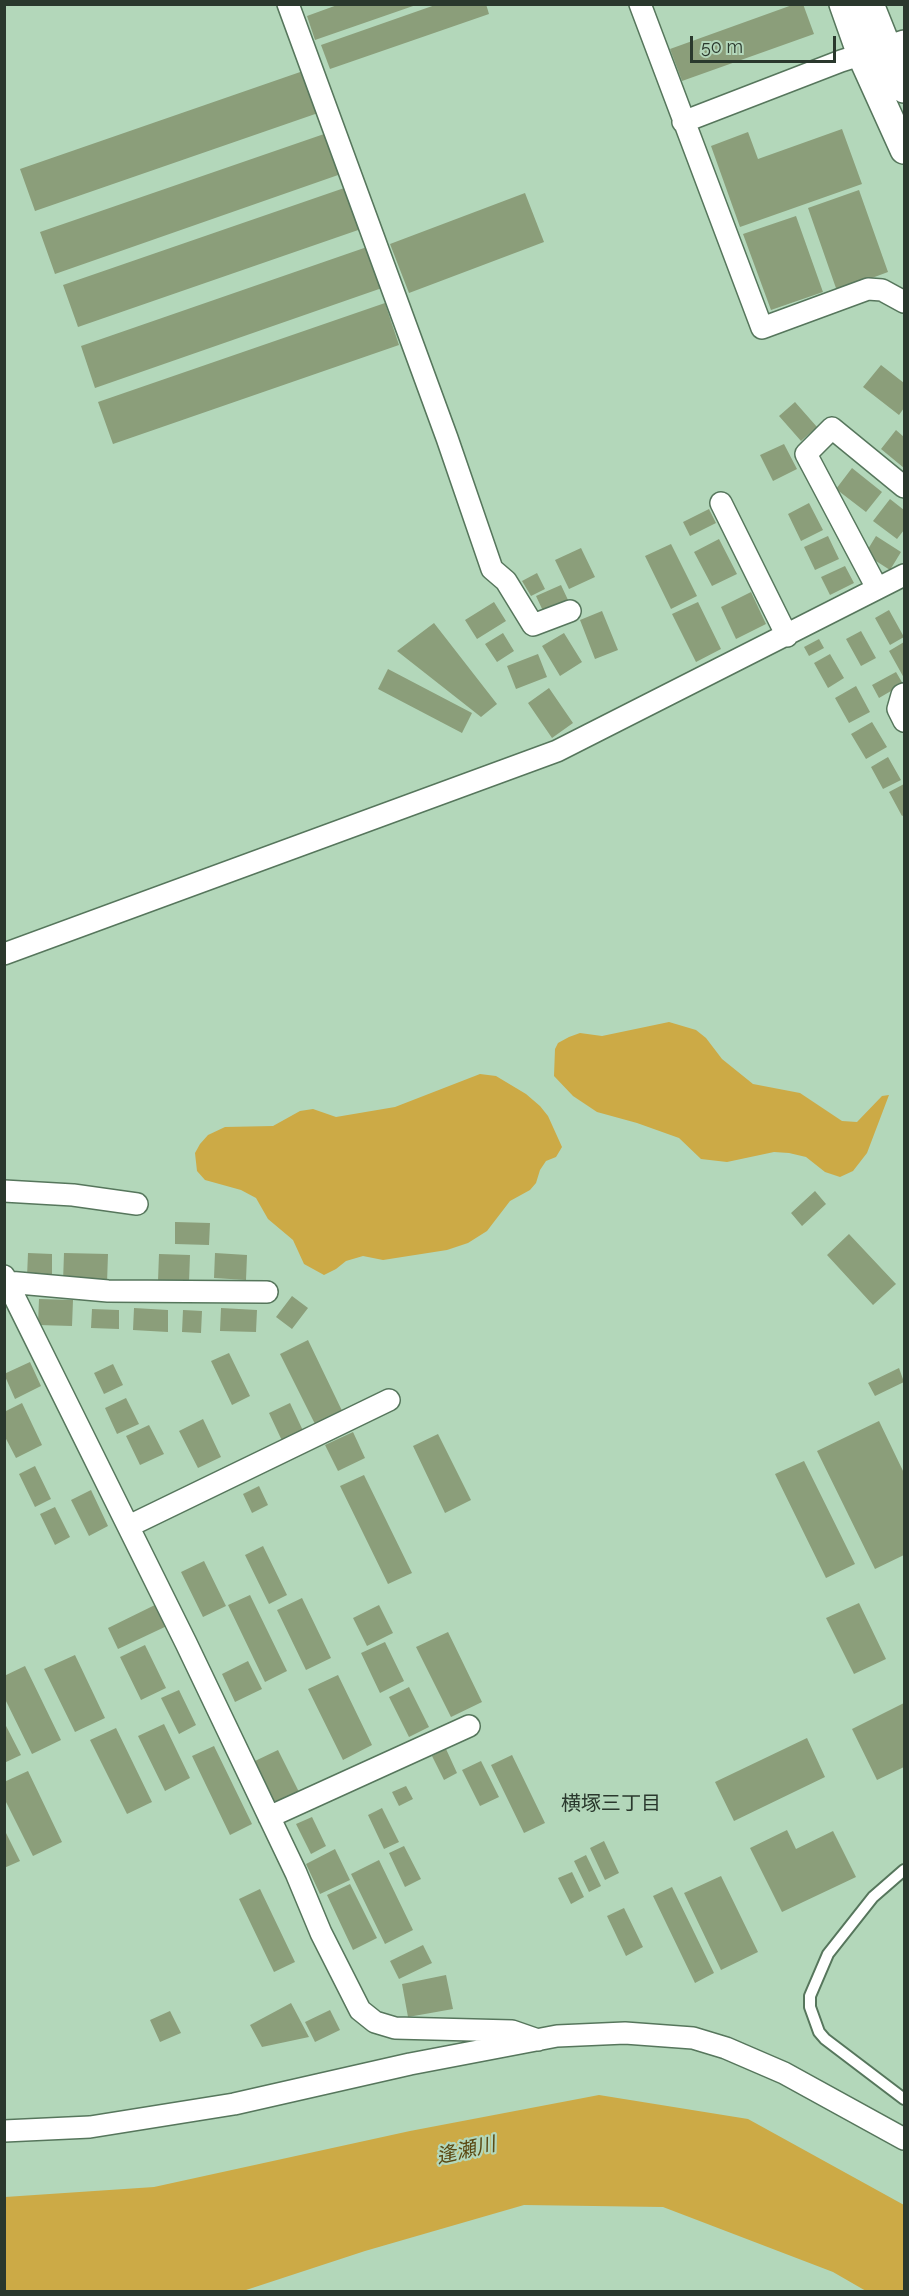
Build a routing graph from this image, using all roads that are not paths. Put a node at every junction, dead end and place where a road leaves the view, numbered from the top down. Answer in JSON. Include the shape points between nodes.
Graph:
{"nodes":[{"id":1,"x":288,"y":4,"type":"edge"},
{"id":2,"x":640,"y":4,"type":"edge"},
{"id":3,"x":843,"y":4,"type":"edge"},
{"id":4,"x":870,"y":4,"type":"edge"},
{"id":5,"x":884,"y":47,"type":"edge"},
{"id":6,"x":904,"y":89,"type":"edge"},
{"id":7,"x":683,"y":122,"type":"junction"},
{"id":8,"x":904,"y":150,"type":"edge"},
{"id":9,"x":904,"y":302,"type":"edge"},
{"id":10,"x":904,"y":487,"type":"edge"},
{"id":11,"x":721,"y":503,"type":"dead end"},
{"id":12,"x":904,"y":575,"type":"edge"},
{"id":13,"x":877,"y":588,"type":"junction"},
{"id":14,"x":570,"y":611,"type":"dead end"},
{"id":15,"x":787,"y":636,"type":"junction"},
{"id":16,"x":904,"y":694,"type":"edge"},
{"id":17,"x":904,"y":721,"type":"edge"},
{"id":18,"x":4,"y":954,"type":"edge"},
{"id":19,"x":4,"y":1191,"type":"edge"},
{"id":20,"x":136,"y":1204,"type":"dead end"},
{"id":21,"x":6,"y":1279,"type":"edge"},
{"id":22,"x":267,"y":1292,"type":"dead end"},
{"id":23,"x":389,"y":1400,"type":"dead end"},
{"id":24,"x":129,"y":1526,"type":"junction"},
{"id":25,"x":469,"y":1726,"type":"dead end"},
{"id":26,"x":269,"y":1817,"type":"junction"},
{"id":27,"x":904,"y":1870,"type":"edge"},
{"id":28,"x":538,"y":2040,"type":"junction"},
{"id":29,"x":904,"y":2099,"type":"edge"},
{"id":30,"x":4,"y":2131,"type":"edge"},
{"id":31,"x":904,"y":2139,"type":"edge"}],
"edges":[{"from":1,"to":14,"type":"street","via":[[492,569],[506,581],[533,625]]},
{"from":2,"to":7,"type":"street"},
{"from":3,"to":5,"type":"street"},
{"from":4,"to":5,"type":"street"},
{"from":5,"to":6,"type":"street"},
{"from":5,"to":7,"type":"street"},
{"from":5,"to":8,"type":"street"},
{"from":7,"to":9,"type":"street","via":[[762,328],[867,290],[882,290]]},
{"from":10,"to":13,"type":"street","via":[[832,428],[806,454]]},
{"from":11,"to":15,"type":"street"},
{"from":12,"to":13,"type":"street"},
{"from":13,"to":15,"type":"street"},
{"from":15,"to":18,"type":"street","via":[[557,751]]},
{"from":16,"to":17,"type":"street","via":[[898,709]]},
{"from":19,"to":20,"type":"street"},
{"from":21,"to":22,"type":"street","via":[[108,1291]]},
{"from":21,"to":24,"type":"street"},
{"from":23,"to":24,"type":"street"},
{"from":24,"to":26,"type":"street"},
{"from":25,"to":26,"type":"street"},
{"from":26,"to":28,"type":"street","via":[[326,1943],[367,2018],[395,2028],[512,2031]]},
{"from":27,"to":29,"type":"lane","via":[[873,1897],[828,1954],[810,1996],[810,2007],[825,2039]]},
{"from":28,"to":30,"type":"street","via":[[234,2104],[90,2127]]},
{"from":28,"to":31,"type":"street","via":[[574,2034],[625,2033],[693,2038],[784,2073]]}]}
